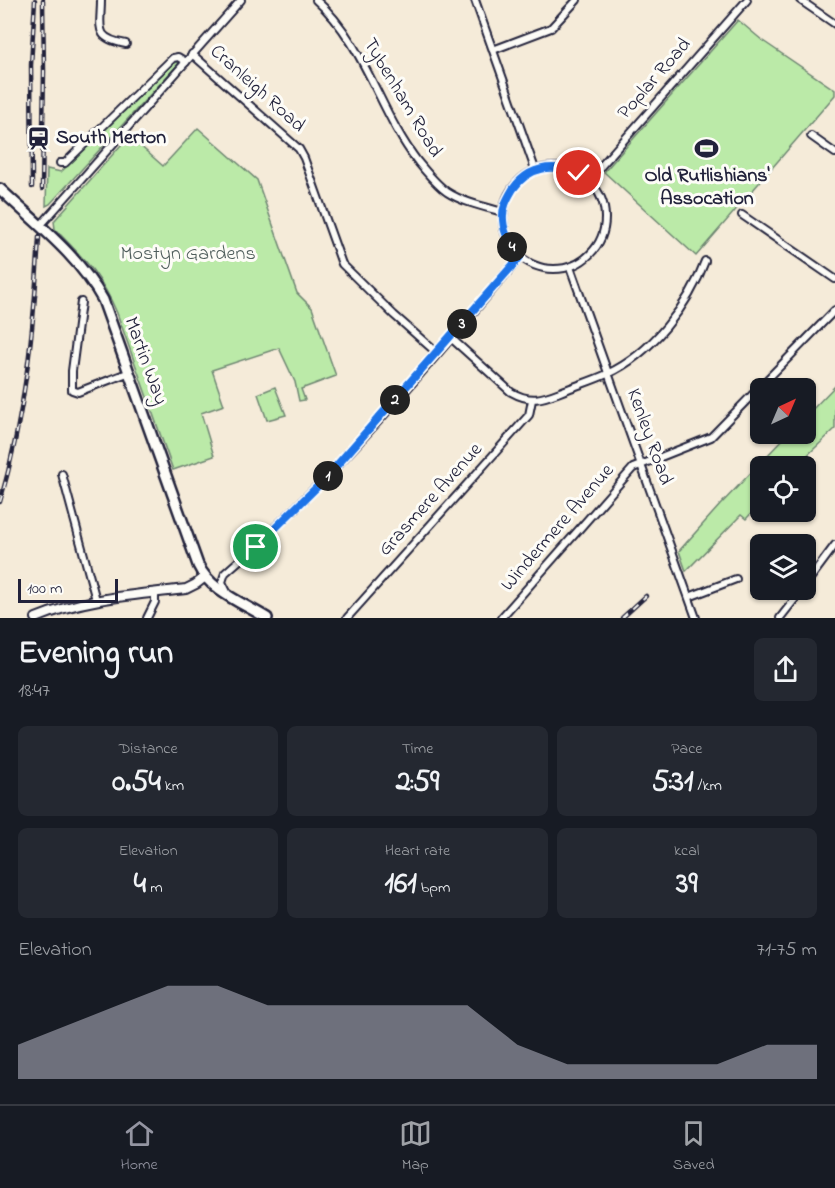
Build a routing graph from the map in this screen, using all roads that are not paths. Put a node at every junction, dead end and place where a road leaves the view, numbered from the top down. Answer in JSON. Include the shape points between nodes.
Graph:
{"nodes":[{"id":1,"x":101,"y":0,"type":"edge"},
{"id":2,"x":241,"y":0,"type":"edge"},
{"id":3,"x":316,"y":0,"type":"edge"},
{"id":4,"x":475,"y":0,"type":"edge"},
{"id":5,"x":577,"y":0,"type":"edge"},
{"id":6,"x":747,"y":0,"type":"edge"},
{"id":7,"x":800,"y":0,"type":"edge"},
{"id":8,"x":835,"y":24,"type":"edge"},
{"id":9,"x":126,"y":44,"type":"dead end"},
{"id":10,"x":493,"y":50,"type":"junction"},
{"id":11,"x":192,"y":54,"type":"junction"},
{"id":12,"x":186,"y":62,"type":"junction"},
{"id":13,"x":811,"y":136,"type":"dead end"},
{"id":14,"x":835,"y":153,"type":"edge"},
{"id":15,"x":60,"y":163,"type":"dead end"},
{"id":16,"x":536,"y":169,"type":"junction"},
{"id":17,"x":588,"y":181,"type":"junction"},
{"id":18,"x":0,"y":189,"type":"edge"},
{"id":19,"x":503,"y":212,"type":"junction"},
{"id":20,"x":742,"y":214,"type":"dead end"},
{"id":21,"x":39,"y":226,"type":"junction"},
{"id":22,"x":520,"y":257,"type":"junction"},
{"id":23,"x":705,"y":261,"type":"dead end"},
{"id":24,"x":570,"y":267,"type":"junction"},
{"id":25,"x":835,"y":279,"type":"edge"},
{"id":26,"x":81,"y":302,"type":"dead end"},
{"id":27,"x":835,"y":310,"type":"edge"},
{"id":28,"x":451,"y":338,"type":"junction"},
{"id":29,"x":437,"y":353,"type":"junction"},
{"id":30,"x":130,"y":372,"type":"junction"},
{"id":31,"x":609,"y":373,"type":"junction"},
{"id":32,"x":532,"y":400,"type":"junction"},
{"id":33,"x":641,"y":463,"type":"junction"},
{"id":34,"x":62,"y":474,"type":"dead end"},
{"id":35,"x":835,"y":545,"type":"edge"},
{"id":36,"x":816,"y":571,"type":"edge"},
{"id":37,"x":205,"y":578,"type":"junction"},
{"id":38,"x":736,"y":579,"type":"dead end"},
{"id":39,"x":155,"y":592,"type":"junction"},
{"id":40,"x":228,"y":595,"type":"junction"},
{"id":41,"x":688,"y":597,"type":"junction"},
{"id":42,"x":96,"y":600,"type":"junction"},
{"id":43,"x":794,"y":600,"type":"edge"},
{"id":44,"x":36,"y":618,"type":"edge"},
{"id":45,"x":147,"y":618,"type":"edge"},
{"id":46,"x":267,"y":618,"type":"edge"},
{"id":47,"x":347,"y":618,"type":"edge"},
{"id":48,"x":501,"y":618,"type":"edge"},
{"id":49,"x":696,"y":618,"type":"edge"},
{"id":50,"x":780,"y":618,"type":"edge"}],
"edges":[{"from":1,"to":9,"type":"street","via":[[103,35],[110,41]]},
{"from":2,"to":11,"type":"street"},
{"from":3,"to":19,"type":"street","name":"Tybenham Road","via":[[350,42],[404,143],[427,172],[454,196]]},
{"from":4,"to":10,"type":"street"},
{"from":5,"to":10,"type":"street","via":[[551,28]]},
{"from":6,"to":17,"type":"street","name":"Poplar Road"},
{"from":7,"to":8,"type":"street"},
{"from":10,"to":16,"type":"street"},
{"from":11,"to":12,"type":"street"},
{"from":11,"to":29,"type":"street","name":"Cranleigh Road","via":[[299,149],[342,264]]},
{"from":12,"to":15,"type":"street","via":[[173,58],[65,163]]},
{"from":12,"to":21,"type":"street"},
{"from":13,"to":14,"type":"street"},
{"from":16,"to":17,"type":"street","via":[[565,168]]},
{"from":16,"to":19,"type":"street","via":[[519,181]]},
{"from":17,"to":24,"type":"street","via":[[600,195],[605,211],[604,228],[586,259]]},
{"from":18,"to":21,"type":"main road","name":"Martin Way"},
{"from":19,"to":22,"type":"street","via":[[508,241]]},
{"from":20,"to":25,"type":"street"},
{"from":21,"to":30,"type":"main road","name":"Martin Way","via":[[95,285]]},
{"from":22,"to":24,"type":"street","via":[[550,271]]},
{"from":22,"to":28,"type":"street"},
{"from":23,"to":31,"type":"street","via":[[692,290],[668,325]]},
{"from":24,"to":31,"type":"street","name":"Kenley Road"},
{"from":26,"to":30,"type":"street","via":[[72,390],[78,392]]},
{"from":27,"to":33,"type":"street","via":[[711,437]]},
{"from":28,"to":29,"type":"street"},
{"from":28,"to":32,"type":"street","via":[[511,393]]},
{"from":29,"to":40,"type":"street","via":[[324,480],[223,576]]},
{"from":30,"to":37,"type":"main road","name":"Martin Way"},
{"from":31,"to":32,"type":"street"},
{"from":31,"to":33,"type":"street","name":"Kenley Road"},
{"from":32,"to":47,"type":"street","name":"Grasmere Avenue","via":[[529,415]]},
{"from":33,"to":41,"type":"street","name":"Kenley Road"},
{"from":33,"to":48,"type":"street","name":"Windermere Avenue"},
{"from":34,"to":42,"type":"street"},
{"from":35,"to":36,"type":"street"},
{"from":37,"to":39,"type":"street","via":[[186,589]]},
{"from":37,"to":40,"type":"main road"},
{"from":38,"to":41,"type":"street"},
{"from":39,"to":42,"type":"street"},
{"from":39,"to":45,"type":"street"},
{"from":40,"to":46,"type":"main road"},
{"from":41,"to":49,"type":"street","name":"Kenley Road"},
{"from":42,"to":44,"type":"street"},
{"from":43,"to":50,"type":"street"}]}
